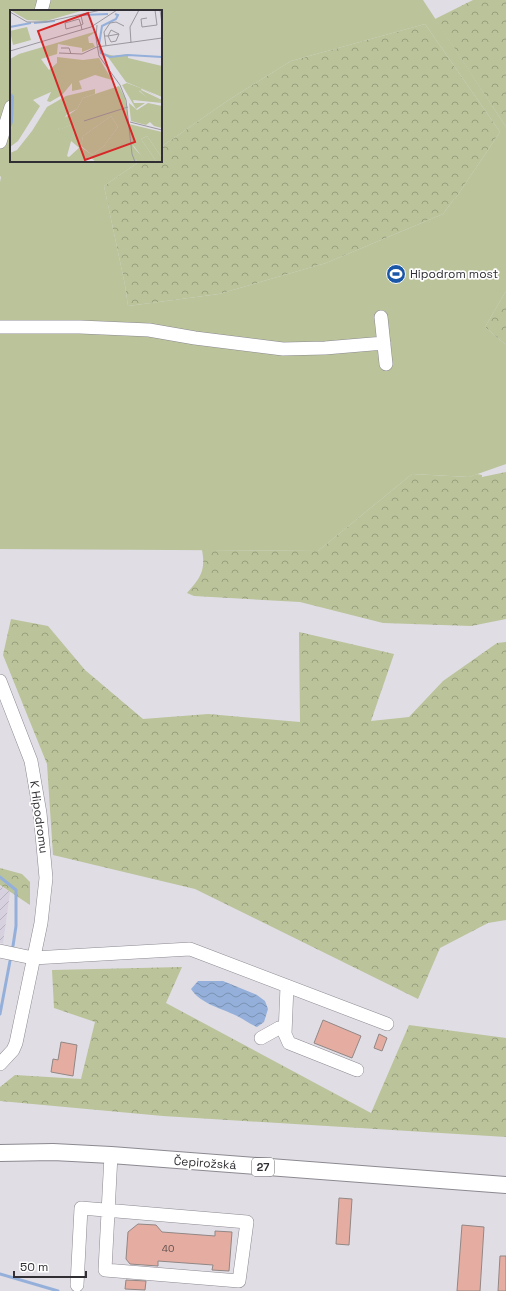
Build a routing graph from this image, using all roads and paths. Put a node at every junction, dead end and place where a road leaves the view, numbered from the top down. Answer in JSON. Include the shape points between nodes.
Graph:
{"nodes":[{"id":1,"x":44,"y":0,"type":"edge"},
{"id":2,"x":41,"y":10,"type":"edge"},
{"id":3,"x":10,"y":110,"type":"edge"},
{"id":4,"x":0,"y":142,"type":"edge"},
{"id":5,"x":381,"y":317,"type":"dead end"},
{"id":6,"x":0,"y":327,"type":"edge"},
{"id":7,"x":384,"y":343,"type":"junction"},
{"id":8,"x":386,"y":364,"type":"dead end"},
{"id":9,"x":0,"y":681,"type":"edge"},
{"id":10,"x":0,"y":951,"type":"edge"},
{"id":11,"x":33,"y":958,"type":"junction"},
{"id":12,"x":287,"y":986,"type":"junction"},
{"id":13,"x":387,"y":1024,"type":"dead end"},
{"id":14,"x":285,"y":1027,"type":"junction"},
{"id":15,"x":260,"y":1038,"type":"dead end"},
{"id":16,"x":0,"y":1064,"type":"edge"},
{"id":17,"x":357,"y":1070,"type":"dead end"},
{"id":18,"x":0,"y":1153,"type":"edge"},
{"id":19,"x":111,"y":1155,"type":"junction"},
{"id":20,"x":506,"y":1185,"type":"edge"},
{"id":21,"x":108,"y":1209,"type":"junction"},
{"id":22,"x":76,"y":1284,"type":"dead end"}],
"edges":[{"from":1,"to":2,"type":"street"},
{"from":3,"to":4,"type":"street"},
{"from":5,"to":7,"type":"street"},
{"from":6,"to":7,"type":"street","via":[[149,330],[283,349]]},
{"from":7,"to":8,"type":"street"},
{"from":9,"to":11,"type":"street","name":"K Hipodromu","via":[[30,761],[40,813],[46,878],[41,923]]},
{"from":10,"to":11,"type":"street"},
{"from":11,"to":12,"type":"street","via":[[190,949]]},
{"from":11,"to":16,"type":"street","name":"K Hipodromu","via":[[16,1044]]},
{"from":12,"to":13,"type":"street"},
{"from":12,"to":14,"type":"street"},
{"from":14,"to":15,"type":"street"},
{"from":14,"to":17,"type":"street","via":[[284,1034],[289,1043]]},
{"from":18,"to":19,"type":"main road","name":"Čepirožská","number":"27"},
{"from":19,"to":20,"type":"main road","name":"Čepirožská","number":"27"},
{"from":19,"to":21,"type":"street"},
{"from":21,"to":21,"type":"street","via":[[105,1270],[239,1281],[247,1222]]},
{"from":21,"to":22,"type":"street","via":[[81,1208]]}]}
